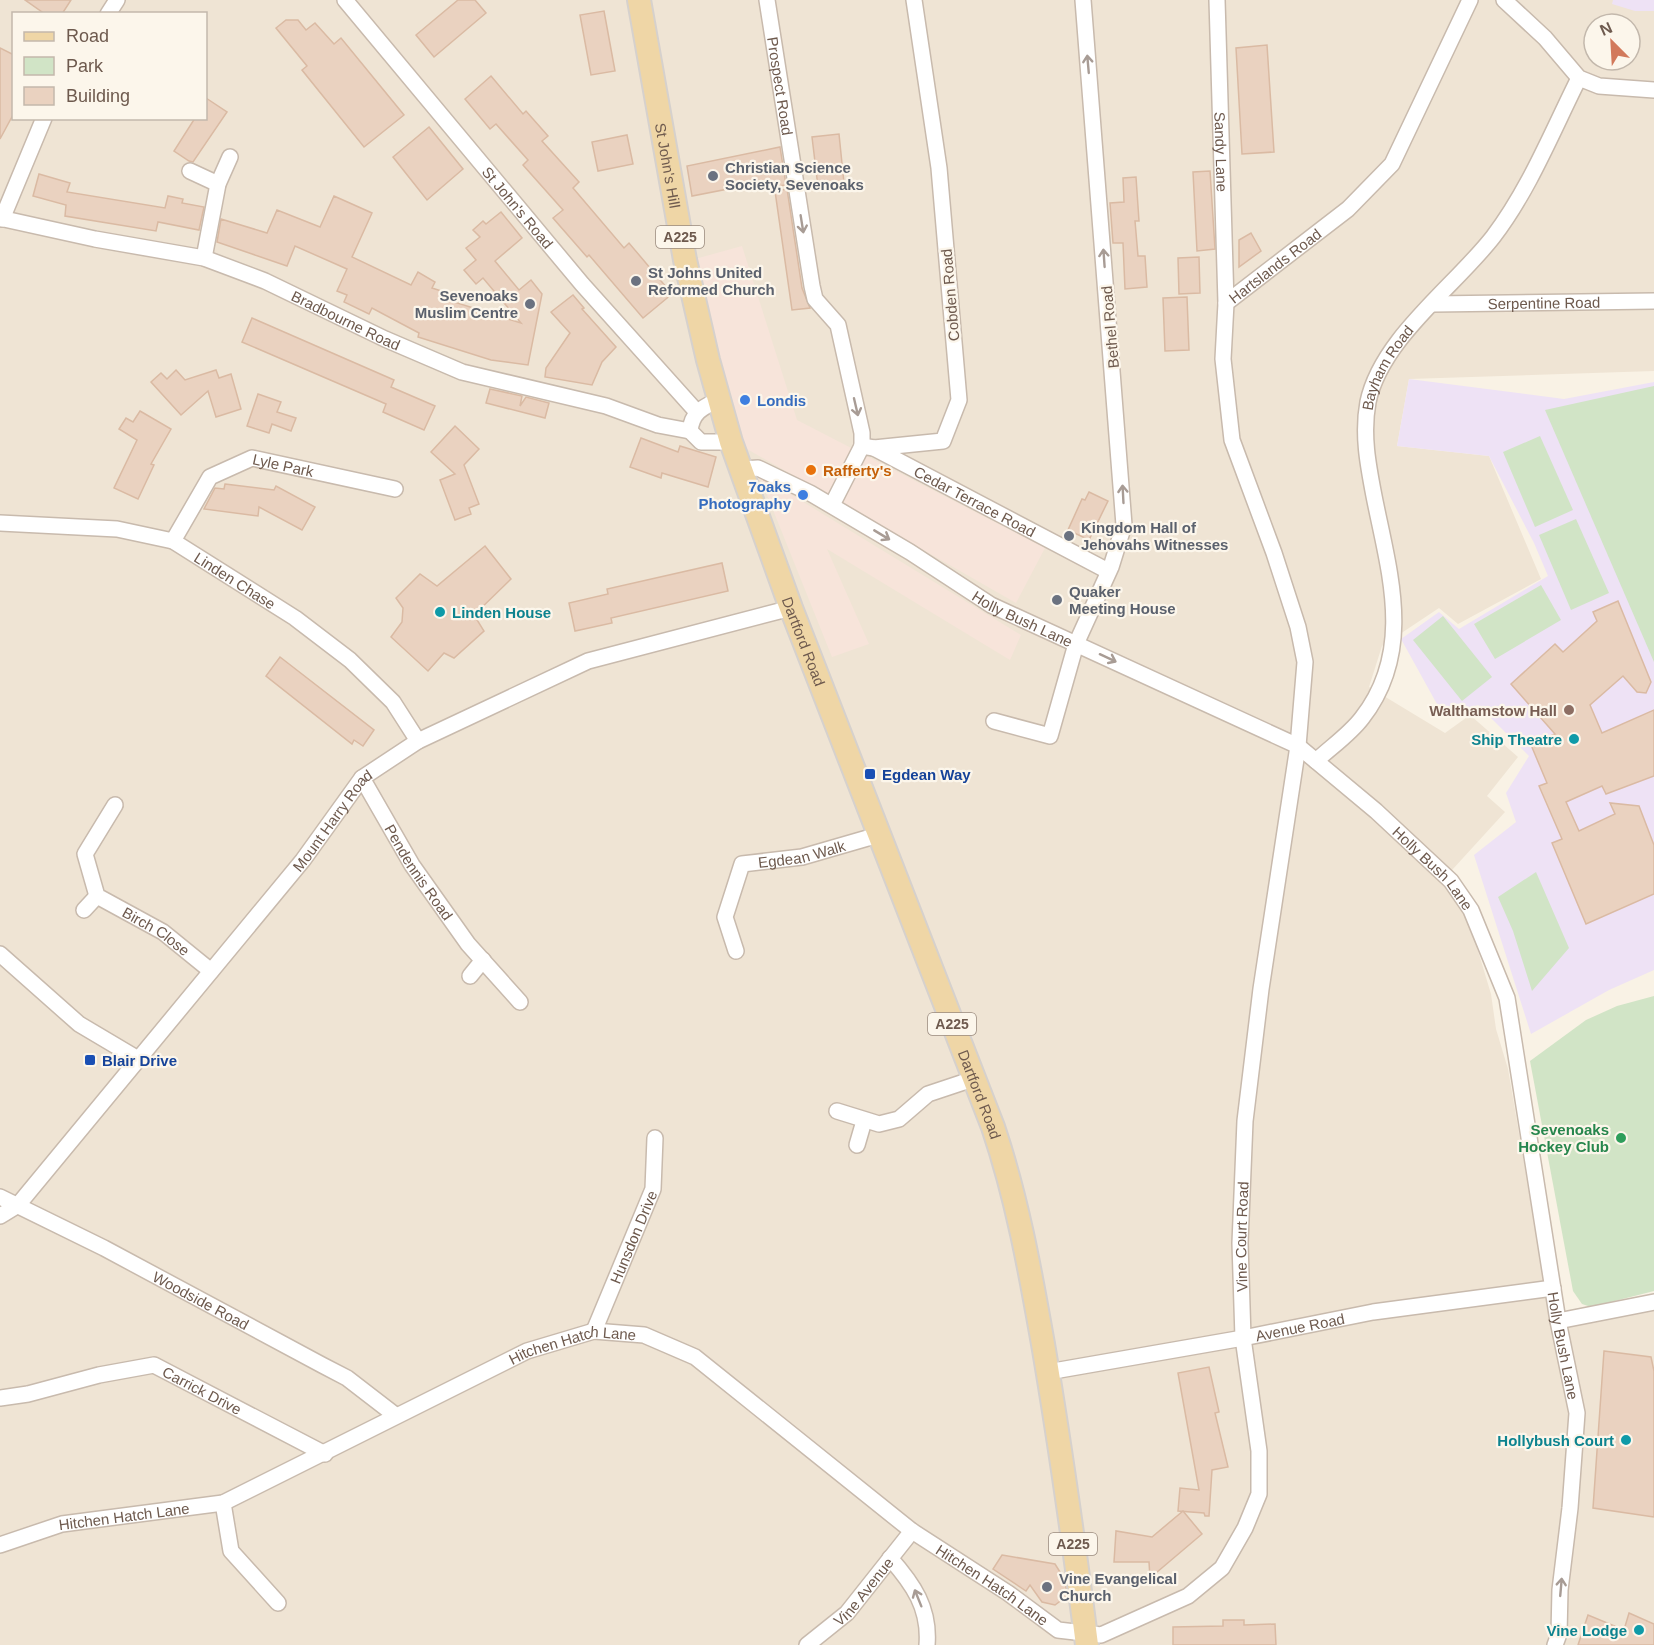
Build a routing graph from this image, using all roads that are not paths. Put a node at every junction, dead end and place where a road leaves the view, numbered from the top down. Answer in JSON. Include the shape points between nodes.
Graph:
{"nodes":[{"id":1,"x":345,"y":0,"type":"edge"},
{"id":2,"x":639,"y":0,"type":"edge"},
{"id":3,"x":767,"y":0,"type":"edge"},
{"id":4,"x":914,"y":0,"type":"edge"},
{"id":5,"x":1083,"y":0,"type":"edge"},
{"id":6,"x":1217,"y":0,"type":"edge"},
{"id":7,"x":1470,"y":0,"type":"edge"},
{"id":8,"x":1504,"y":0,"type":"edge"},
{"id":9,"x":1579,"y":78,"type":"junction"},
{"id":10,"x":1654,"y":90,"type":"edge"},
{"id":11,"x":43,"y":120,"type":"edge"},
{"id":12,"x":230,"y":158,"type":"dead end"},
{"id":13,"x":190,"y":171,"type":"dead end"},
{"id":14,"x":218,"y":184,"type":"junction"},
{"id":15,"x":1,"y":218,"type":"edge"},
{"id":16,"x":204,"y":258,"type":"junction"},
{"id":17,"x":1654,"y":301,"type":"edge"},
{"id":18,"x":1226,"y":303,"type":"junction"},
{"id":19,"x":1433,"y":304,"type":"junction"},
{"id":20,"x":720,"y":399,"type":"junction"},
{"id":21,"x":696,"y":411,"type":"junction"},
{"id":22,"x":690,"y":431,"type":"junction"},
{"id":23,"x":731,"y":442,"type":"junction"},
{"id":24,"x":868,"y":447,"type":"junction"},
{"id":25,"x":742,"y":469,"type":"junction"},
{"id":26,"x":394,"y":489,"type":"dead end"},
{"id":27,"x":832,"y":505,"type":"junction"},
{"id":28,"x":0,"y":523,"type":"edge"},
{"id":29,"x":173,"y":541,"type":"junction"},
{"id":30,"x":1108,"y":571,"type":"junction"},
{"id":31,"x":791,"y":608,"type":"junction"},
{"id":32,"x":1076,"y":644,"type":"junction"},
{"id":33,"x":994,"y":721,"type":"dead end"},
{"id":34,"x":418,"y":741,"type":"junction"},
{"id":35,"x":1298,"y":746,"type":"junction"},
{"id":36,"x":1316,"y":761,"type":"junction"},
{"id":37,"x":362,"y":778,"type":"junction"},
{"id":38,"x":115,"y":805,"type":"dead end"},
{"id":39,"x":878,"y":835,"type":"junction"},
{"id":40,"x":97,"y":896,"type":"junction"},
{"id":41,"x":84,"y":910,"type":"dead end"},
{"id":42,"x":736,"y":951,"type":"dead end"},
{"id":43,"x":0,"y":954,"type":"edge"},
{"id":44,"x":483,"y":960,"type":"junction"},
{"id":45,"x":211,"y":971,"type":"junction"},
{"id":46,"x":470,"y":976,"type":"dead end"},
{"id":47,"x":520,"y":1002,"type":"dead end"},
{"id":48,"x":138,"y":1059,"type":"junction"},
{"id":49,"x":973,"y":1078,"type":"junction"},
{"id":50,"x":837,"y":1111,"type":"dead end"},
{"id":51,"x":864,"y":1121,"type":"junction"},
{"id":52,"x":655,"y":1138,"type":"dead end"},
{"id":53,"x":857,"y":1144,"type":"dead end"},
{"id":54,"x":0,"y":1197,"type":"edge"},
{"id":55,"x":18,"y":1205,"type":"junction"},
{"id":56,"x":0,"y":1216,"type":"edge"},
{"id":57,"x":1553,"y":1288,"type":"junction"},
{"id":58,"x":1654,"y":1302,"type":"edge"},
{"id":59,"x":1558,"y":1321,"type":"junction"},
{"id":60,"x":594,"y":1331,"type":"junction"},
{"id":61,"x":1243,"y":1338,"type":"junction"},
{"id":62,"x":1048,"y":1372,"type":"junction"},
{"id":63,"x":0,"y":1398,"type":"edge"},
{"id":64,"x":395,"y":1415,"type":"junction"},
{"id":65,"x":325,"y":1454,"type":"junction"},
{"id":66,"x":223,"y":1503,"type":"junction"},
{"id":67,"x":912,"y":1531,"type":"junction"},
{"id":68,"x":0,"y":1545,"type":"edge"},
{"id":69,"x":890,"y":1558,"type":"junction"},
{"id":70,"x":278,"y":1603,"type":"dead end"},
{"id":71,"x":1097,"y":1640,"type":"edge"},
{"id":72,"x":807,"y":1645,"type":"edge"},
{"id":73,"x":927,"y":1645,"type":"edge"},
{"id":74,"x":1555,"y":1645,"type":"edge"}],
"edges":[{"from":1,"to":21,"type":"street","name":"St John's Road","via":[[582,284]]},
{"from":2,"to":20,"type":"main road","name":"St John's Hill","number":"A225","via":[[685,260]]},
{"from":3,"to":24,"type":"street","name":"Prospect Road","one_way":true,"via":[[812,286],[815,299],[838,325]]},
{"from":4,"to":24,"type":"street","name":"Cobden Road","via":[[939,168],[959,400],[943,441]]},
{"from":30,"to":5,"type":"street","name":"Bethel Road","one_way":true,"via":[[1124,525]]},
{"from":6,"to":18,"type":"street","name":"Sandy Lane"},
{"from":7,"to":18,"type":"street","name":"Hartslands Road","via":[[1392,164],[1348,209]]},
{"from":8,"to":9,"type":"street","via":[[1545,38]]},
{"from":9,"to":10,"type":"street","via":[[1599,86]]},
{"from":9,"to":19,"type":"street","name":"Bayham Road","via":[[1512,209],[1493,237]]},
{"from":11,"to":15,"type":"street"},
{"from":12,"to":14,"type":"street"},
{"from":13,"to":14,"type":"street"},
{"from":14,"to":16,"type":"street"},
{"from":15,"to":16,"type":"street","name":"Bradbourne Road"},
{"from":16,"to":22,"type":"street","name":"Bradbourne Road","via":[[265,281],[462,372],[606,406],[658,426]]},
{"from":17,"to":19,"type":"street","name":"Serpentine Road"},
{"from":18,"to":35,"type":"street","name":"Hartslands Road","via":[[1223,359],[1232,440],[1281,574],[1305,662]]},
{"from":19,"to":36,"type":"street","name":"Bayham Road","via":[[1381,367],[1366,417],[1367,460],[1394,618],[1390,664],[1365,716]]},
{"from":20,"to":21,"type":"street"},
{"from":20,"to":23,"type":"main road","name":"St John's Hill","number":"A225"},
{"from":21,"to":22,"type":"street"},
{"from":22,"to":23,"type":"street","name":"Bradbourne Road","via":[[701,442]]},
{"from":23,"to":25,"type":"main road","name":"St John's Hill","number":"A225"},
{"from":24,"to":27,"type":"street"},
{"from":24,"to":30,"type":"street","name":"Cedar Terrace Road"},
{"from":25,"to":27,"type":"street","name":"Holly Bush Lane","via":[[758,468]]},
{"from":25,"to":31,"type":"main road","name":"Dartford Road","number":"A225"},
{"from":26,"to":29,"type":"street","name":"Lyle Park","via":[[252,458],[210,477]]},
{"from":27,"to":32,"type":"street","name":"Holly Bush Lane","one_way":true,"via":[[992,605]]},
{"from":28,"to":29,"type":"street","name":"Linden Chase","via":[[117,529]]},
{"from":29,"to":34,"type":"street","name":"Linden Chase","via":[[295,618],[350,660],[393,702]]},
{"from":30,"to":32,"type":"street","name":"Bethel Road"},
{"from":31,"to":34,"type":"street","name":"Mount Harry Road","via":[[588,661]]},
{"from":31,"to":39,"type":"main road","name":"Dartford Road","number":"A225"},
{"from":32,"to":33,"type":"street","name":"Bethel Road","via":[[1050,736]]},
{"from":32,"to":35,"type":"street","name":"Holly Bush Lane","one_way":true},
{"from":34,"to":37,"type":"street","name":"Mount Harry Road"},
{"from":35,"to":36,"type":"street","name":"Holly Bush Lane"},
{"from":35,"to":61,"type":"street","name":"Vine Court Road","via":[[1245,1121],[1240,1244]]},
{"from":36,"to":57,"type":"street","name":"Holly Bush Lane","via":[[1377,811],[1451,881],[1476,920],[1508,998]]},
{"from":37,"to":44,"type":"street","name":"Pendennis Road","via":[[412,865]]},
{"from":37,"to":45,"type":"street","name":"Mount Harry Road","via":[[303,860]]},
{"from":38,"to":40,"type":"street","via":[[85,854]]},
{"from":39,"to":42,"type":"street","name":"Egdean Walk","via":[[802,857],[742,864],[725,917]]},
{"from":39,"to":49,"type":"main road","name":"Dartford Road","number":"A225"},
{"from":40,"to":41,"type":"street"},
{"from":40,"to":45,"type":"street","name":"Birch Close","via":[[163,932]]},
{"from":43,"to":48,"type":"street","via":[[79,1024]]},
{"from":44,"to":46,"type":"street"},
{"from":44,"to":47,"type":"street","name":"Pendennis Road"},
{"from":45,"to":48,"type":"street","name":"Mount Harry Road"},
{"from":48,"to":55,"type":"street","name":"Mount Harry Road"},
{"from":49,"to":51,"type":"street","via":[[928,1094],[899,1119],[879,1125]]},
{"from":49,"to":62,"type":"main road","name":"Dartford Road","number":"A225","via":[[1013,1185]]},
{"from":50,"to":51,"type":"street"},
{"from":51,"to":53,"type":"street"},
{"from":52,"to":60,"type":"street","name":"Hunsdon Drive","via":[[653,1189]]},
{"from":54,"to":55,"type":"street","name":"Woodside Road"},
{"from":55,"to":56,"type":"street","name":"Mount Harry Road"},
{"from":55,"to":64,"type":"street","name":"Woodside Road","via":[[347,1378]]},
{"from":57,"to":59,"type":"street","name":"Holly Bush Lane"},
{"from":57,"to":61,"type":"street","name":"Avenue Road","via":[[1373,1312]]},
{"from":58,"to":59,"type":"street"},
{"from":74,"to":59,"type":"street","name":"Holly Bush Lane","one_way":true,"via":[[1576,1413]]},
{"from":60,"to":64,"type":"street","name":"Hitchen Hatch Lane","via":[[527,1351]]},
{"from":60,"to":67,"type":"street","name":"Hitchen Hatch Lane","via":[[644,1335],[695,1357]]},
{"from":61,"to":62,"type":"street","name":"Avenue Road"},
{"from":61,"to":71,"type":"street","name":"Vine Court Road","via":[[1259,1452],[1259,1494],[1245,1528],[1222,1568],[1188,1596]]},
{"from":62,"to":71,"type":"main road","name":"Dartford Road","number":"A225"},
{"from":63,"to":65,"type":"street","name":"Carrick Drive","via":[[154,1365]]},
{"from":64,"to":65,"type":"street","name":"Hitchen Hatch Lane"},
{"from":65,"to":66,"type":"street","name":"Hitchen Hatch Lane"},
{"from":66,"to":68,"type":"street","name":"Hitchen Hatch Lane","via":[[62,1524]]},
{"from":66,"to":70,"type":"street","via":[[231,1551]]},
{"from":67,"to":69,"type":"street","name":"Vine Avenue"},
{"from":67,"to":71,"type":"street","name":"Hitchen Hatch Lane","via":[[1058,1630]]},
{"from":69,"to":72,"type":"street","name":"Vine Avenue","via":[[847,1613]]},
{"from":73,"to":69,"type":"street","one_way":true,"via":[[929,1625],[912,1583]]}]}
